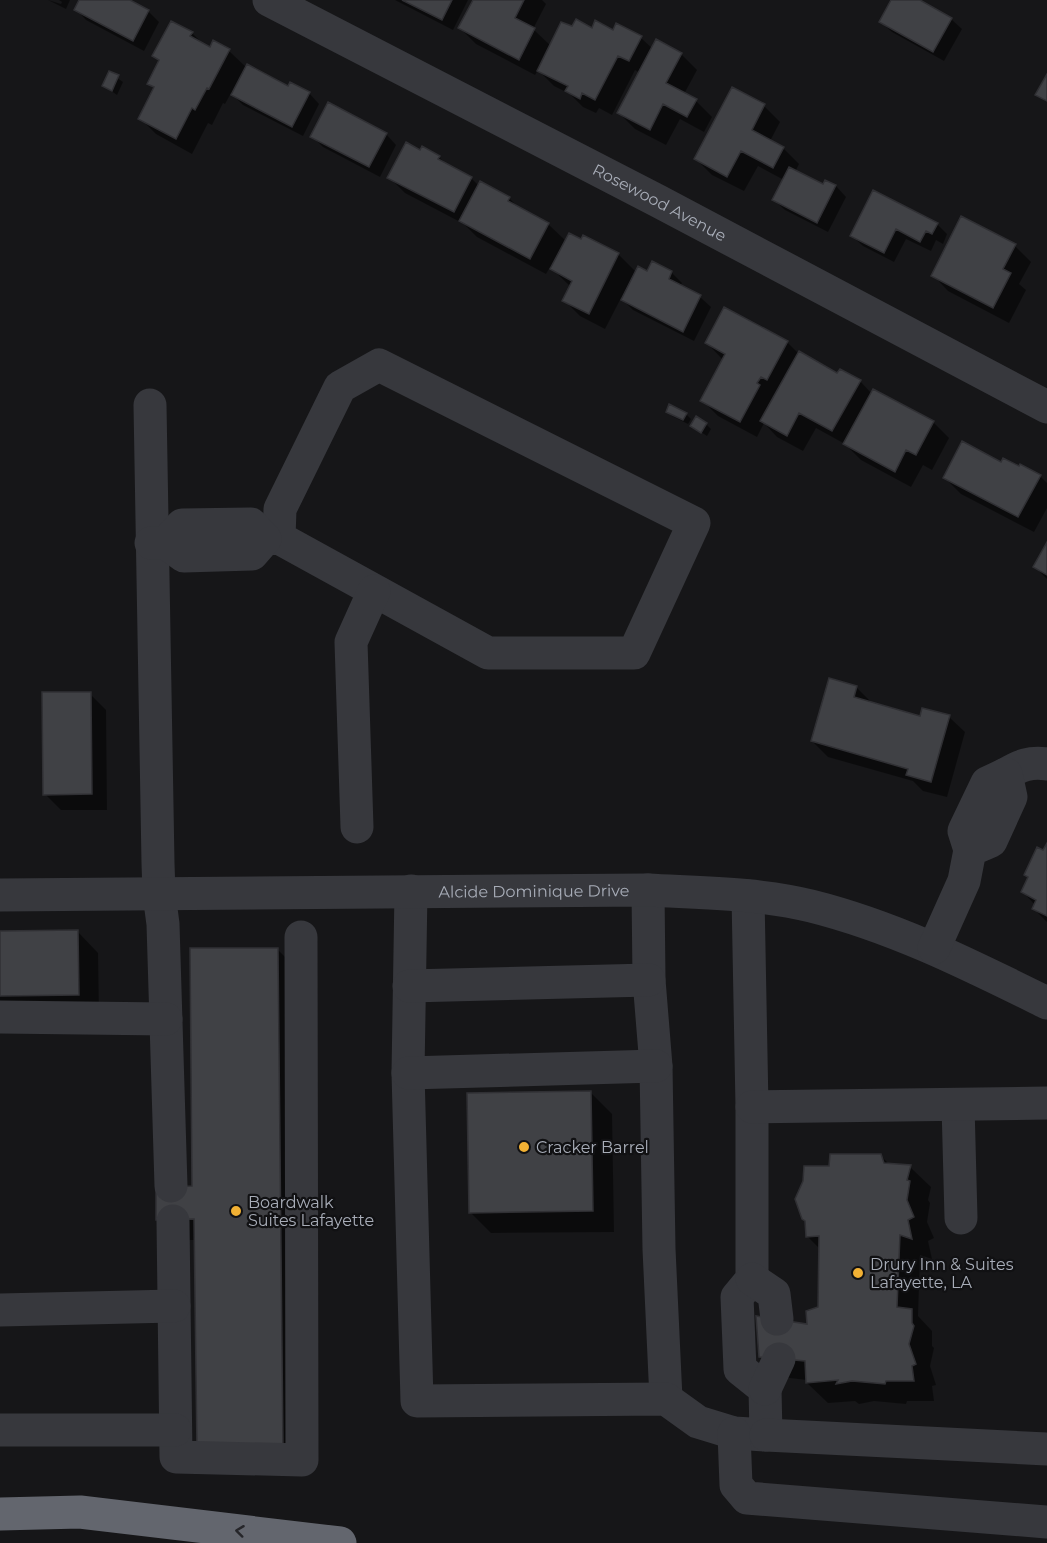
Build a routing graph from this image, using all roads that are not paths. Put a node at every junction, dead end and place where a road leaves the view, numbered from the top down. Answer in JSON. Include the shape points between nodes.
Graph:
{"nodes":[{"id":1,"x":269,"y":0,"type":"edge"},
{"id":2,"x":150,"y":405,"type":"dead end"},
{"id":3,"x":1047,"y":406,"type":"edge"},
{"id":4,"x":272,"y":538,"type":"junction"},
{"id":5,"x":159,"y":543,"type":"junction"},
{"id":6,"x":374,"y":591,"type":"junction"},
{"id":7,"x":1047,"y":764,"type":"edge"},
{"id":8,"x":357,"y":827,"type":"dead end"},
{"id":9,"x":648,"y":890,"type":"junction"},
{"id":10,"x":411,"y":891,"type":"junction"},
{"id":11,"x":159,"y":894,"type":"junction"},
{"id":12,"x":0,"y":895,"type":"edge"},
{"id":13,"x":747,"y":896,"type":"junction"},
{"id":14,"x":301,"y":937,"type":"dead end"},
{"id":15,"x":934,"y":948,"type":"junction"},
{"id":16,"x":649,"y":980,"type":"junction"},
{"id":17,"x":409,"y":986,"type":"junction"},
{"id":18,"x":1047,"y":1003,"type":"edge"},
{"id":19,"x":0,"y":1017,"type":"edge"},
{"id":20,"x":166,"y":1019,"type":"junction"},
{"id":21,"x":656,"y":1066,"type":"junction"},
{"id":22,"x":408,"y":1073,"type":"junction"},
{"id":23,"x":1047,"y":1103,"type":"edge"},
{"id":24,"x":958,"y":1105,"type":"junction"},
{"id":25,"x":752,"y":1107,"type":"junction"},
{"id":26,"x":171,"y":1186,"type":"dead end"},
{"id":27,"x":962,"y":1218,"type":"dead end"},
{"id":28,"x":173,"y":1221,"type":"dead end"},
{"id":29,"x":752,"y":1279,"type":"junction"},
{"id":30,"x":174,"y":1306,"type":"junction"},
{"id":31,"x":0,"y":1310,"type":"edge"},
{"id":32,"x":777,"y":1319,"type":"dead end"},
{"id":33,"x":779,"y":1359,"type":"dead end"},
{"id":34,"x":765,"y":1389,"type":"junction"},
{"id":35,"x":666,"y":1400,"type":"junction"},
{"id":36,"x":176,"y":1430,"type":"junction"},
{"id":37,"x":0,"y":1431,"type":"edge"},
{"id":38,"x":750,"y":1434,"type":"junction"},
{"id":39,"x":1047,"y":1449,"type":"edge"},
{"id":40,"x":0,"y":1499,"type":"edge"},
{"id":41,"x":80,"y":1512,"type":"junction"},
{"id":42,"x":0,"y":1514,"type":"edge"},
{"id":43,"x":1047,"y":1522,"type":"edge"},
{"id":44,"x":340,"y":1543,"type":"edge"}],
"edges":[{"from":1,"to":3,"type":"street","name":"Rosewood Avenue"},
{"from":2,"to":5,"type":"street"},
{"from":4,"to":5,"type":"street","via":[[252,554],[221,540],[184,556]]},
{"from":4,"to":6,"type":"street"},
{"from":4,"to":6,"type":"street","via":[[280,509],[340,387],[379,365],[694,523],[634,652],[488,653]]},
{"from":5,"to":11,"type":"street"},
{"from":6,"to":8,"type":"street","via":[[351,642]]},
{"from":7,"to":15,"type":"street","via":[[1019,766],[987,783],[964,831],[970,850],[964,881]]},
{"from":9,"to":10,"type":"street","name":"Alcide Dominique Drive"},
{"from":9,"to":13,"type":"street","name":"Alcide Dominique Drive"},
{"from":9,"to":16,"type":"street"},
{"from":10,"to":11,"type":"street","name":"Alcide Dominique Drive"},
{"from":10,"to":17,"type":"street"},
{"from":11,"to":12,"type":"street","name":"Alcide Dominique Drive"},
{"from":11,"to":20,"type":"street"},
{"from":13,"to":15,"type":"street","name":"Alcide Dominique Drive","via":[[810,906],[885,928]]},
{"from":13,"to":25,"type":"street"},
{"from":14,"to":36,"type":"street","via":[[302,1460],[176,1457]]},
{"from":15,"to":18,"type":"street","name":"Alcide Dominique Drive"},
{"from":16,"to":17,"type":"street"},
{"from":16,"to":21,"type":"street"},
{"from":17,"to":22,"type":"street"},
{"from":19,"to":20,"type":"street"},
{"from":20,"to":26,"type":"street"},
{"from":21,"to":22,"type":"street"},
{"from":21,"to":35,"type":"street"},
{"from":22,"to":35,"type":"street","via":[[417,1401]]},
{"from":23,"to":24,"type":"street"},
{"from":24,"to":25,"type":"street"},
{"from":24,"to":27,"type":"street"},
{"from":25,"to":29,"type":"street"},
{"from":28,"to":30,"type":"street"},
{"from":29,"to":32,"type":"street","via":[[774,1294]]},
{"from":29,"to":34,"type":"street","via":[[737,1297],[740,1369]]},
{"from":30,"to":31,"type":"street"},
{"from":30,"to":36,"type":"street"},
{"from":33,"to":34,"type":"street"},
{"from":34,"to":38,"type":"street"},
{"from":35,"to":38,"type":"street","via":[[698,1422]]},
{"from":36,"to":37,"type":"street"},
{"from":38,"to":39,"type":"street"},
{"from":38,"to":43,"type":"street","via":[[736,1485],[747,1498]]},
{"from":40,"to":41,"type":"highway"},
{"from":41,"to":42,"type":"highway"},
{"from":44,"to":41,"type":"highway","one_way":true}]}
